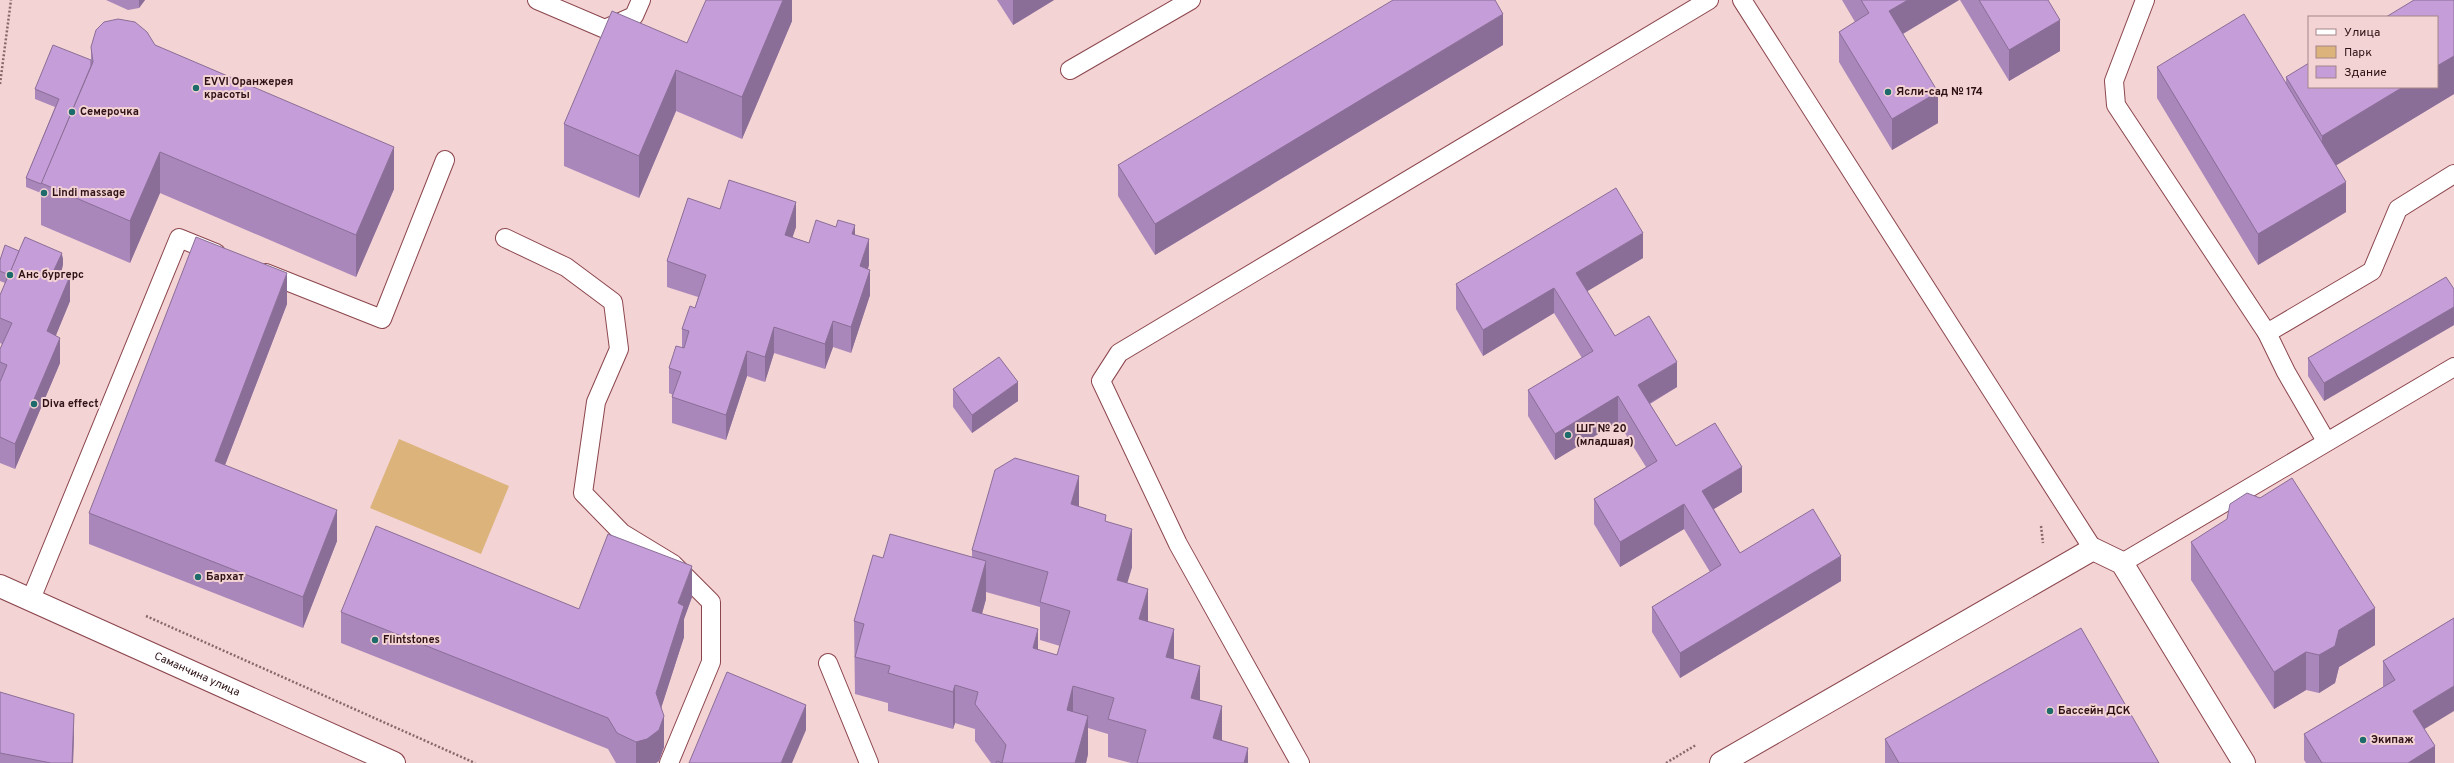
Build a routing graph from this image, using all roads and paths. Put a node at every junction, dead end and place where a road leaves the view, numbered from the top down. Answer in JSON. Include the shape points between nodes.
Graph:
{"nodes":[{"id":1,"x":11,"y":0,"type":"edge"},
{"id":2,"x":537,"y":0,"type":"edge"},
{"id":3,"x":641,"y":0,"type":"edge"},
{"id":4,"x":1191,"y":0,"type":"edge"},
{"id":5,"x":1709,"y":0,"type":"edge"},
{"id":6,"x":1742,"y":0,"type":"edge"},
{"id":7,"x":2145,"y":0,"type":"edge"},
{"id":8,"x":1070,"y":70,"type":"dead end"},
{"id":9,"x":0,"y":84,"type":"edge"},
{"id":10,"x":445,"y":160,"type":"dead end"},
{"id":11,"x":2454,"y":174,"type":"edge"},
{"id":12,"x":505,"y":238,"type":"dead end"},
{"id":13,"x":230,"y":258,"type":"edge"},
{"id":14,"x":252,"y":267,"type":"edge"},
{"id":15,"x":2267,"y":333,"type":"junction"},
{"id":16,"x":2454,"y":367,"type":"edge"},
{"id":17,"x":2326,"y":441,"type":"junction"},
{"id":18,"x":2041,"y":526,"type":"dead end"},
{"id":19,"x":2044,"y":545,"type":"dead end"},
{"id":20,"x":2093,"y":549,"type":"junction"},
{"id":21,"x":2122,"y":563,"type":"junction"},
{"id":22,"x":0,"y":586,"type":"edge"},
{"id":23,"x":31,"y":599,"type":"junction"},
{"id":24,"x":828,"y":663,"type":"dead end"},
{"id":25,"x":269,"y":670,"type":"dead end"},
{"id":26,"x":394,"y":763,"type":"edge"},
{"id":27,"x":474,"y":763,"type":"edge"},
{"id":28,"x":669,"y":763,"type":"edge"},
{"id":29,"x":870,"y":763,"type":"edge"},
{"id":30,"x":1300,"y":763,"type":"edge"},
{"id":31,"x":1721,"y":763,"type":"edge"},
{"id":32,"x":2244,"y":763,"type":"edge"}],
"edges":[{"from":1,"to":9,"type":"path"},
{"from":2,"to":3,"type":"lane","via":[[605,29],[634,16]]},
{"from":4,"to":8,"type":"lane"},
{"from":5,"to":30,"type":"lane","via":[[1119,353],[1101,381],[1178,544]]},
{"from":6,"to":20,"type":"lane"},
{"from":7,"to":15,"type":"lane","via":[[2114,81],[2116,105]]},
{"from":10,"to":14,"type":"lane","via":[[382,319]]},
{"from":11,"to":15,"type":"lane","via":[[2398,209],[2372,271]]},
{"from":12,"to":28,"type":"lane","via":[[566,267],[613,302],[619,349],[596,402],[583,493],[622,533],[673,564],[711,602],[711,662]]},
{"from":13,"to":23,"type":"lane","via":[[179,238]]},
{"from":15,"to":17,"type":"lane","via":[[2286,372]]},
{"from":16,"to":17,"type":"lane"},
{"from":17,"to":21,"type":"lane"},
{"from":18,"to":19,"type":"path"},
{"from":20,"to":21,"type":"street"},
{"from":20,"to":31,"type":"street"},
{"from":21,"to":32,"type":"street"},
{"from":22,"to":23,"type":"street","name":"Саманчина улица"},
{"from":23,"to":26,"type":"street","name":"Саманчина улица"},
{"from":24,"to":29,"type":"lane"},
{"from":25,"to":27,"type":"path"}]}
